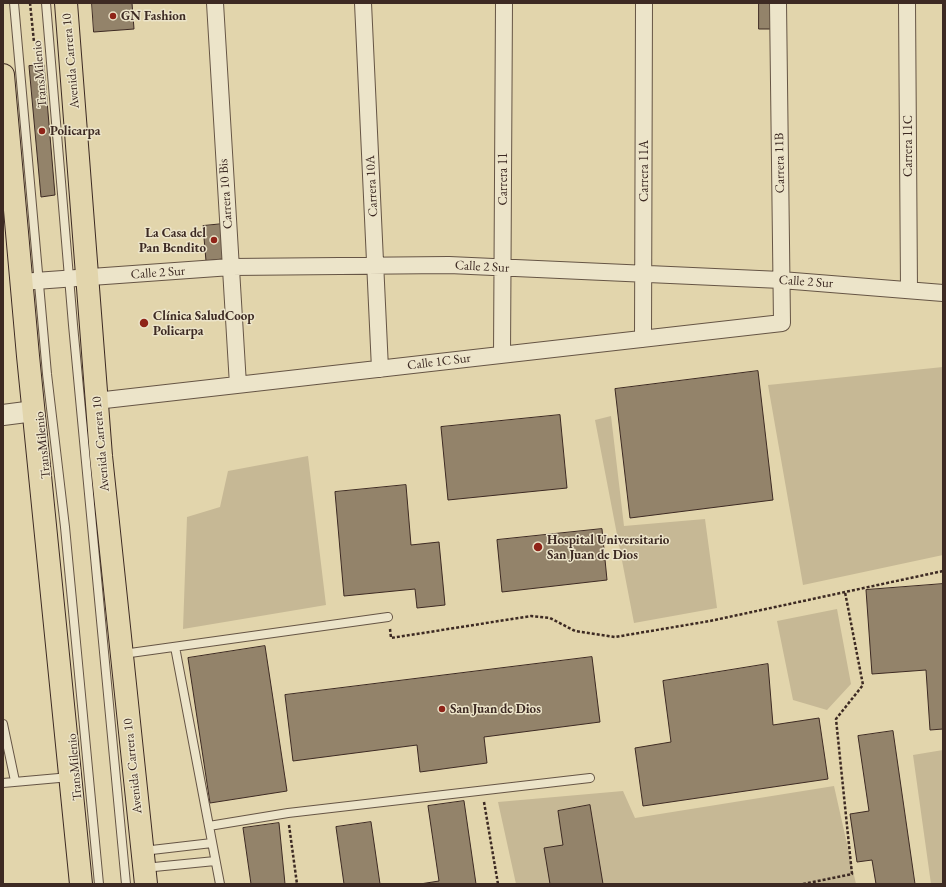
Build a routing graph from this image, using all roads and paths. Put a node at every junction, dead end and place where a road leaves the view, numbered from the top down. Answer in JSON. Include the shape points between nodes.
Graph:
{"nodes":[{"id":1,"x":14,"y":3,"type":"edge"},
{"id":2,"x":30,"y":3,"type":"edge"},
{"id":3,"x":46,"y":3,"type":"edge"},
{"id":4,"x":66,"y":3,"type":"edge"},
{"id":5,"x":214,"y":3,"type":"edge"},
{"id":6,"x":363,"y":3,"type":"edge"},
{"id":7,"x":504,"y":3,"type":"edge"},
{"id":8,"x":644,"y":3,"type":"edge"},
{"id":9,"x":778,"y":3,"type":"edge"},
{"id":10,"x":908,"y":3,"type":"edge"},
{"id":11,"x":35,"y":50,"type":"dead end"},
{"id":12,"x":3,"y":75,"type":"edge"},
{"id":13,"x":376,"y":266,"type":"junction"},
{"id":14,"x":231,"y":268,"type":"junction"},
{"id":15,"x":503,"y":268,"type":"junction"},
{"id":16,"x":643,"y":274,"type":"junction"},
{"id":17,"x":79,"y":278,"type":"junction"},
{"id":18,"x":781,"y":280,"type":"junction"},
{"id":19,"x":30,"y":282,"type":"junction"},
{"id":20,"x":909,"y":290,"type":"junction"},
{"id":21,"x":943,"y":293,"type":"edge"},
{"id":22,"x":782,"y":323,"type":"joint"},
{"id":23,"x":643,"y":339,"type":"junction"},
{"id":24,"x":502,"y":355,"type":"junction"},
{"id":25,"x":380,"y":369,"type":"junction"},
{"id":26,"x":238,"y":385,"type":"junction"},
{"id":27,"x":96,"y":401,"type":"junction"},
{"id":28,"x":34,"y":411,"type":"junction"},
{"id":29,"x":3,"y":415,"type":"edge"},
{"id":30,"x":943,"y":571,"type":"edge"},
{"id":31,"x":845,"y":592,"type":"junction"},
{"id":32,"x":388,"y":618,"type":"joint"},
{"id":33,"x":175,"y":647,"type":"junction"},
{"id":34,"x":122,"y":654,"type":"junction"},
{"id":35,"x":3,"y":724,"type":"edge"},
{"id":36,"x":4,"y":737,"type":"edge"},
{"id":37,"x":71,"y":776,"type":"junction"},
{"id":38,"x":590,"y":778,"type":"dead end"},
{"id":39,"x":15,"y":781,"type":"junction"},
{"id":40,"x":3,"y":783,"type":"edge"},
{"id":41,"x":482,"y":790,"type":"junction"},
{"id":42,"x":288,"y":812,"type":"junction"},
{"id":43,"x":209,"y":826,"type":"junction"},
{"id":44,"x":212,"y":843,"type":"junction"},
{"id":45,"x":215,"y":861,"type":"junction"},
{"id":46,"x":144,"y":867,"type":"edge"},
{"id":47,"x":81,"y":884,"type":"edge"},
{"id":48,"x":99,"y":884,"type":"edge"},
{"id":49,"x":126,"y":884,"type":"edge"},
{"id":50,"x":220,"y":884,"type":"edge"},
{"id":51,"x":297,"y":884,"type":"edge"},
{"id":52,"x":498,"y":884,"type":"edge"},
{"id":53,"x":803,"y":884,"type":"edge"}],
"edges":[{"from":1,"to":19,"type":"lane","name":"TransMilenio"},
{"from":2,"to":11,"type":"path"},
{"from":3,"to":17,"type":"lane","name":"TransMilenio"},
{"from":4,"to":17,"type":"main road","name":"Avenida Carrera 10"},
{"from":5,"to":14,"type":"street","name":"Carrera 10 Bis"},
{"from":6,"to":13,"type":"street","name":"Carrera 10A"},
{"from":7,"to":15,"type":"street","name":"Carrera 11"},
{"from":8,"to":16,"type":"street","name":"Carrera 11A"},
{"from":9,"to":18,"type":"street","name":"Carrera 11B"},
{"from":10,"to":20,"type":"street","name":"Carrera 11C"},
{"from":12,"to":19,"type":"main road"},
{"from":13,"to":14,"type":"street","name":"Calle 2 Sur"},
{"from":13,"to":15,"type":"street","name":"Calle 2 Sur","via":[[449,265]]},
{"from":13,"to":25,"type":"street","name":"Carrera 10A"},
{"from":14,"to":17,"type":"street","name":"Calle 2 Sur"},
{"from":14,"to":26,"type":"street","name":"Carrera 10 Bis"},
{"from":15,"to":16,"type":"street","name":"Calle 2 Sur"},
{"from":15,"to":24,"type":"street","name":"Carrera 11"},
{"from":16,"to":18,"type":"street","name":"Calle 2 Sur"},
{"from":16,"to":23,"type":"street","name":"Carrera 11A"},
{"from":17,"to":19,"type":"street","name":"Calle 2 Sur"},
{"from":17,"to":27,"type":"main road","name":"Avenida Carrera 10"},
{"from":17,"to":49,"type":"lane","name":"TransMilenio"},
{"from":18,"to":20,"type":"street","name":"Calle 2 Sur"},
{"from":18,"to":22,"type":"street","name":"Carrera 11B"},
{"from":19,"to":28,"type":"main road"},
{"from":19,"to":48,"type":"lane","name":"TransMilenio"},
{"from":20,"to":21,"type":"street","name":"Calle 2 Sur"},
{"from":22,"to":23,"type":"street","name":"Calle 1C Sur"},
{"from":23,"to":24,"type":"street","name":"Calle 1C Sur"},
{"from":24,"to":25,"type":"street","name":"Calle 1C Sur"},
{"from":25,"to":26,"type":"street","name":"Calle 1C Sur"},
{"from":26,"to":27,"type":"street","name":"Calle 1C Sur"},
{"from":27,"to":34,"type":"main road","name":"Avenida Carrera 10"},
{"from":28,"to":29,"type":"street"},
{"from":28,"to":37,"type":"main road"},
{"from":30,"to":31,"type":"path"},
{"from":31,"to":32,"type":"path","via":[[710,621],[614,637],[575,631],[550,618],[531,616],[391,638]]},
{"from":31,"to":53,"type":"path","via":[[863,685],[836,719],[852,874]]},
{"from":32,"to":33,"type":"lane"},
{"from":33,"to":34,"type":"lane"},
{"from":33,"to":43,"type":"lane"},
{"from":34,"to":46,"type":"main road","name":"Avenida Carrera 10"},
{"from":35,"to":36,"type":"lane"},
{"from":36,"to":39,"type":"lane"},
{"from":37,"to":39,"type":"lane"},
{"from":37,"to":47,"type":"main road"},
{"from":38,"to":41,"type":"lane"},
{"from":39,"to":40,"type":"lane"},
{"from":41,"to":42,"type":"lane"},
{"from":41,"to":52,"type":"path"},
{"from":42,"to":43,"type":"lane"},
{"from":42,"to":51,"type":"path"},
{"from":43,"to":44,"type":"lane"},
{"from":44,"to":45,"type":"lane"},
{"from":44,"to":46,"type":"lane"},
{"from":45,"to":46,"type":"lane"},
{"from":45,"to":50,"type":"lane"}]}
